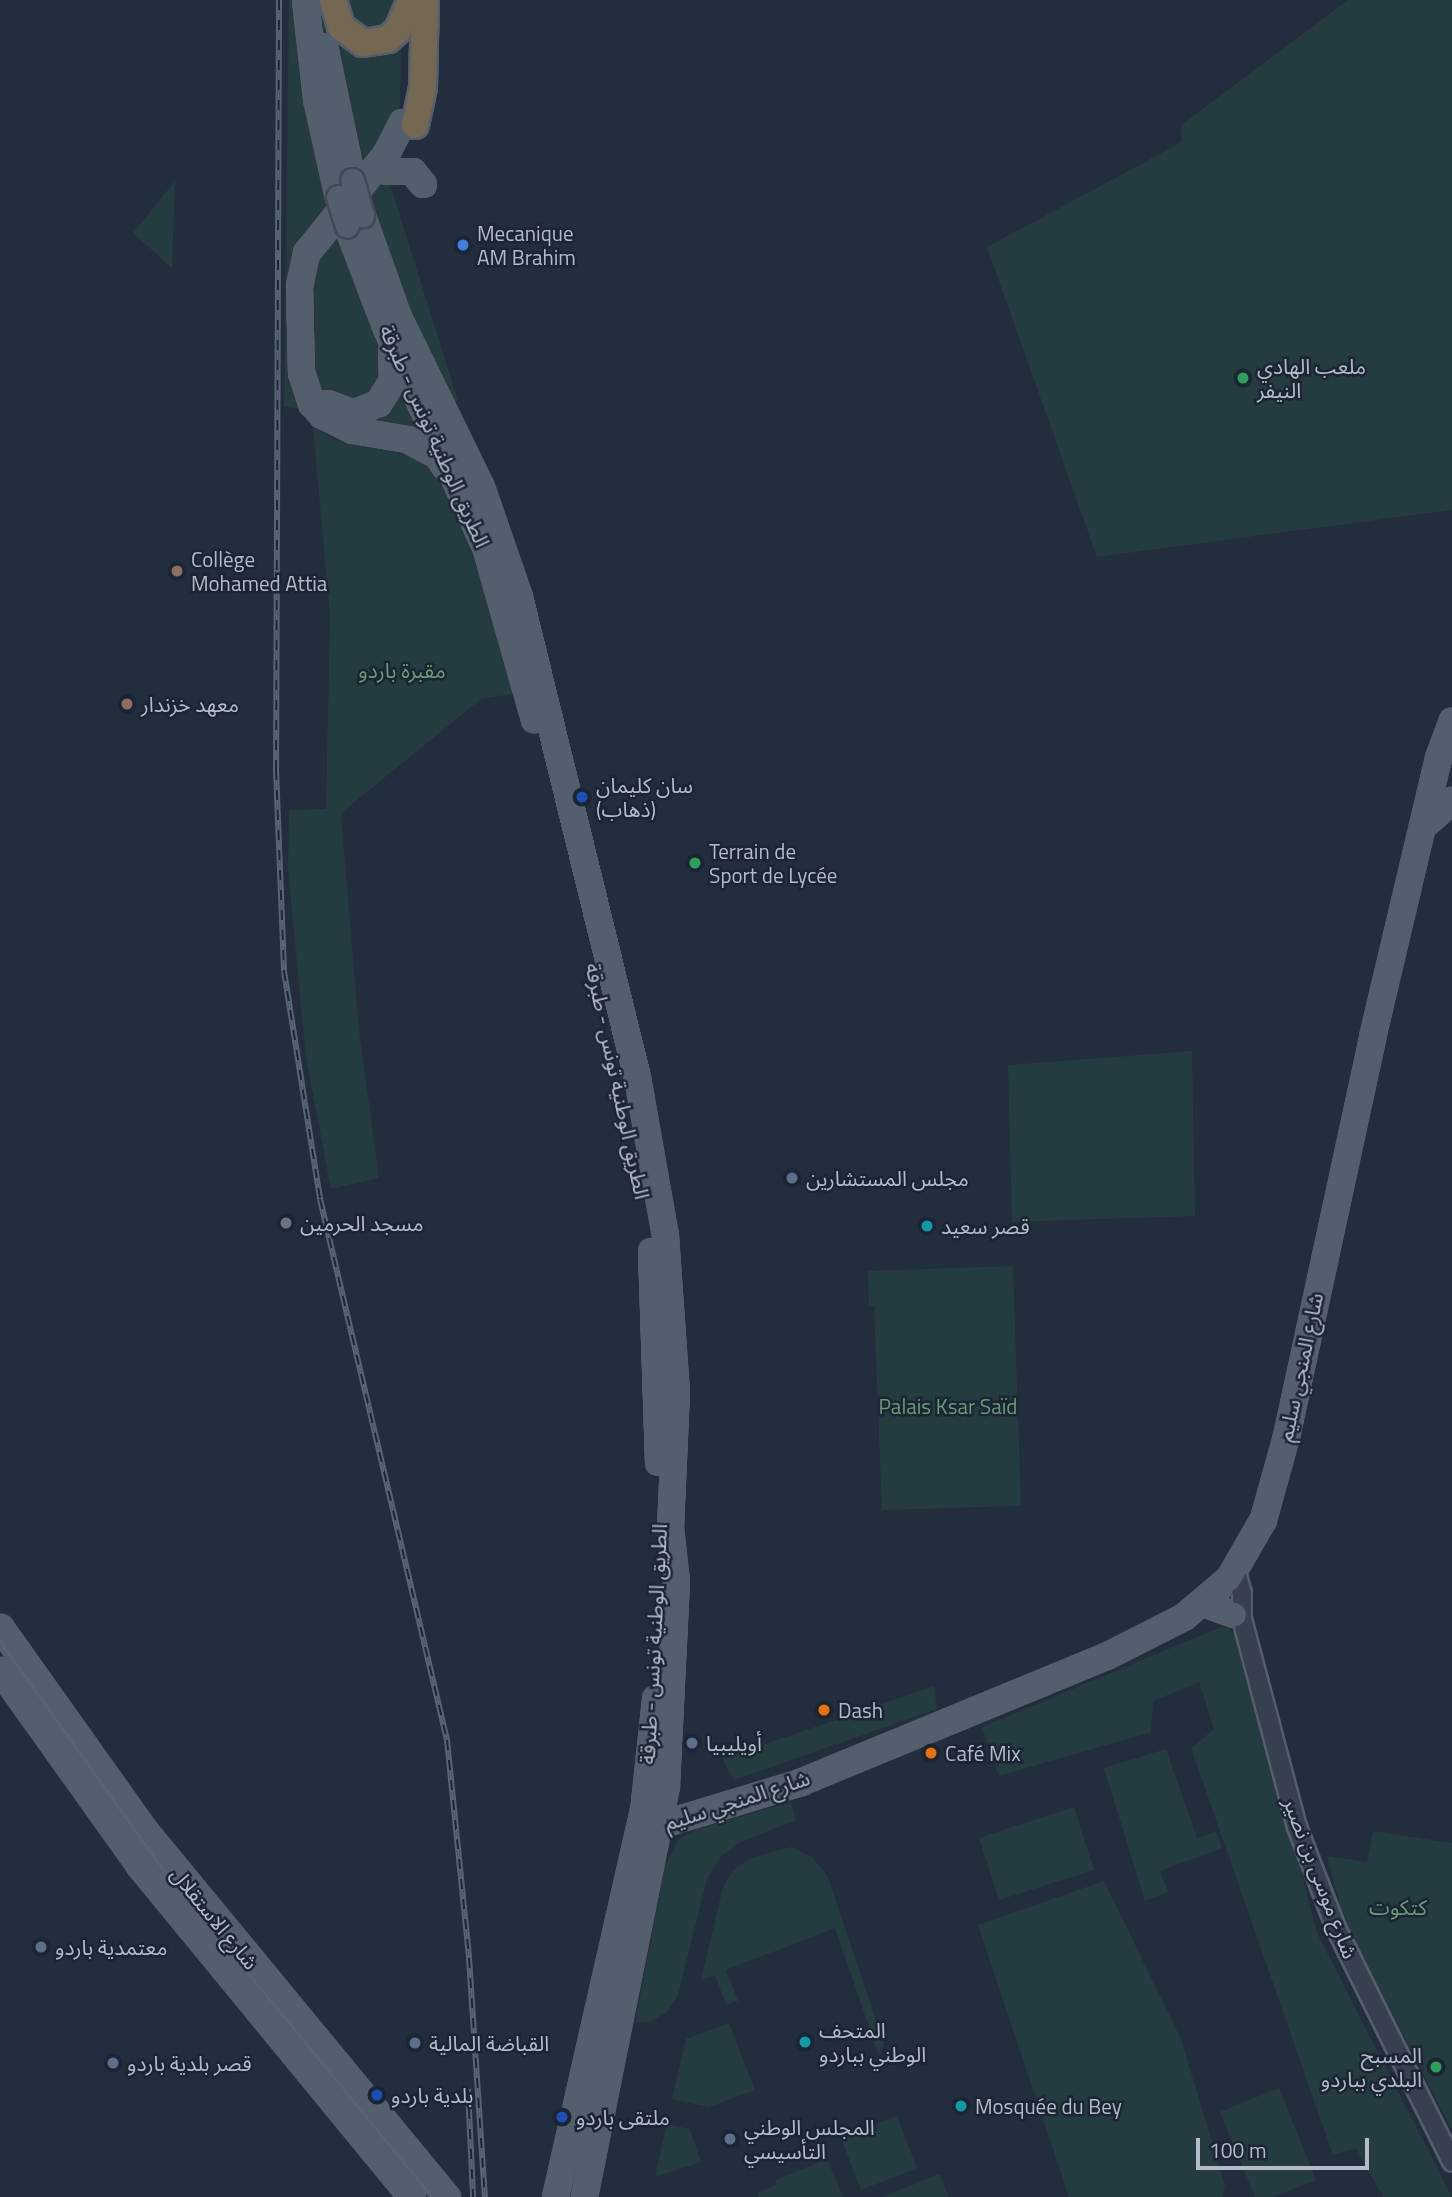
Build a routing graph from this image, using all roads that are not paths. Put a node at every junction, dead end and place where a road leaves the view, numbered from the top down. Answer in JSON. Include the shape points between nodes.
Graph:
{"nodes":[{"id":1,"x":305,"y":0,"type":"edge"},
{"id":2,"x":319,"y":0,"type":"edge"},
{"id":3,"x":332,"y":0,"type":"edge"},
{"id":4,"x":413,"y":2,"type":"edge"},
{"id":5,"x":408,"y":123,"type":"junction"},
{"id":6,"x":387,"y":171,"type":"junction"},
{"id":7,"x":423,"y":184,"type":"dead end"},
{"id":8,"x":345,"y":188,"type":"junction"},
{"id":9,"x":354,"y":221,"type":"junction"},
{"id":10,"x":386,"y":328,"type":"junction"},
{"id":11,"x":463,"y":491,"type":"junction"},
{"id":12,"x":1452,"y":720,"type":"edge"},
{"id":13,"x":1452,"y":800,"type":"edge"},
{"id":14,"x":1422,"y":826,"type":"junction"},
{"id":15,"x":1228,"y":1578,"type":"junction"},
{"id":16,"x":1203,"y":1603,"type":"junction"},
{"id":17,"x":1238,"y":1616,"type":"junction"},
{"id":18,"x":0,"y":1627,"type":"edge"},
{"id":19,"x":0,"y":1670,"type":"edge"},
{"id":20,"x":652,"y":1819,"type":"junction"},
{"id":21,"x":608,"y":1965,"type":"junction"},
{"id":22,"x":632,"y":1970,"type":"junction"},
{"id":23,"x":586,"y":2068,"type":"junction"},
{"id":24,"x":610,"y":2074,"type":"junction"},
{"id":25,"x":1452,"y":2162,"type":"edge"},
{"id":26,"x":563,"y":2167,"type":"junction"},
{"id":27,"x":589,"y":2172,"type":"junction"},
{"id":28,"x":412,"y":2197,"type":"edge"},
{"id":29,"x":447,"y":2197,"type":"edge"},
{"id":30,"x":555,"y":2197,"type":"edge"},
{"id":31,"x":584,"y":2197,"type":"edge"}],
"edges":[{"from":1,"to":8,"type":"main road","name":"الطريق الوطنية تونس - طبرقة","via":[[316,98]]},
{"from":2,"to":8,"type":"main road","name":"الطريق الوطنية تونس - طبرقة"},
{"from":3,"to":4,"type":"highway","via":[[341,27],[363,43],[387,39],[398,30]]},
{"from":4,"to":5,"type":"highway"},
{"from":5,"to":6,"type":"main road"},
{"from":5,"to":11,"type":"main road","via":[[306,253],[299,286],[301,372],[308,396],[322,415],[353,430],[422,446],[437,455]]},
{"from":6,"to":7,"type":"main road","via":[[412,172]]},
{"from":6,"to":10,"type":"main road","via":[[330,229],[311,269],[309,372],[321,397],[331,406],[353,413],[367,410],[386,396],[394,368]]},
{"from":8,"to":9,"type":"main road","name":"الطريق الوطنية تونس - طبرقة","bridge":true},
{"from":9,"to":10,"type":"main road","name":"الطريق الوطنية تونس - طبرقة"},
{"from":9,"to":20,"type":"main road","name":"الطريق الوطنية تونس - طبرقة","via":[[455,430],[503,543],[637,1077],[665,1235],[675,1346],[670,1527],[676,1581]]},
{"from":10,"to":11,"type":"main road","name":"الطريق الوطنية تونس - طبرقة"},
{"from":11,"to":20,"type":"main road","name":"الطريق الوطنية تونس - طبرقة","via":[[495,576],[560,820],[628,1108],[650,1238],[658,1361],[660,1582]]},
{"from":12,"to":14,"type":"main road","name":"شارع المنجي سليم"},
{"from":13,"to":14,"type":"main road"},
{"from":14,"to":15,"type":"main road","name":"شارع المنجي سليم","via":[[1286,1436],[1263,1518]]},
{"from":15,"to":16,"type":"main road","name":"شارع المنجي سليم"},
{"from":15,"to":17,"type":"street","name":"شارع موسى بن نصير"},
{"from":16,"to":17,"type":"main road"},
{"from":16,"to":20,"type":"main road","name":"شارع المنجي سليم","via":[[1106,1656],[800,1782]]},
{"from":17,"to":25,"type":"street","name":"شارع موسى بن نصير","via":[[1297,1827],[1326,1904]]},
{"from":18,"to":29,"type":"main road","name":"شارع الاستقلال","via":[[145,1831]]},
{"from":19,"to":28,"type":"main road","name":"شارع الاستقلال","via":[[139,1865]]},
{"from":20,"to":21,"type":"main road","name":"الطريق الوطنية تونس - طبرقة"},
{"from":20,"to":22,"type":"main road","name":"الطريق الوطنية تونس - طبرقة"},
{"from":21,"to":22,"type":"main road"},
{"from":21,"to":23,"type":"main road","name":"الطريق الوطنية تونس - طبرقة"},
{"from":22,"to":24,"type":"main road","name":"الطريق الوطنية تونس - طبرقة"},
{"from":23,"to":24,"type":"main road"},
{"from":23,"to":26,"type":"main road","name":"الطريق الوطنية تونس - طبرقة"},
{"from":24,"to":27,"type":"main road","name":"الطريق الوطنية تونس - طبرقة"},
{"from":26,"to":27,"type":"main road"},
{"from":26,"to":30,"type":"main road","name":"الطريق الوطنية تونس - طبرقة"},
{"from":27,"to":31,"type":"main road","name":"الطريق الوطنية تونس - طبرقة"}]}
